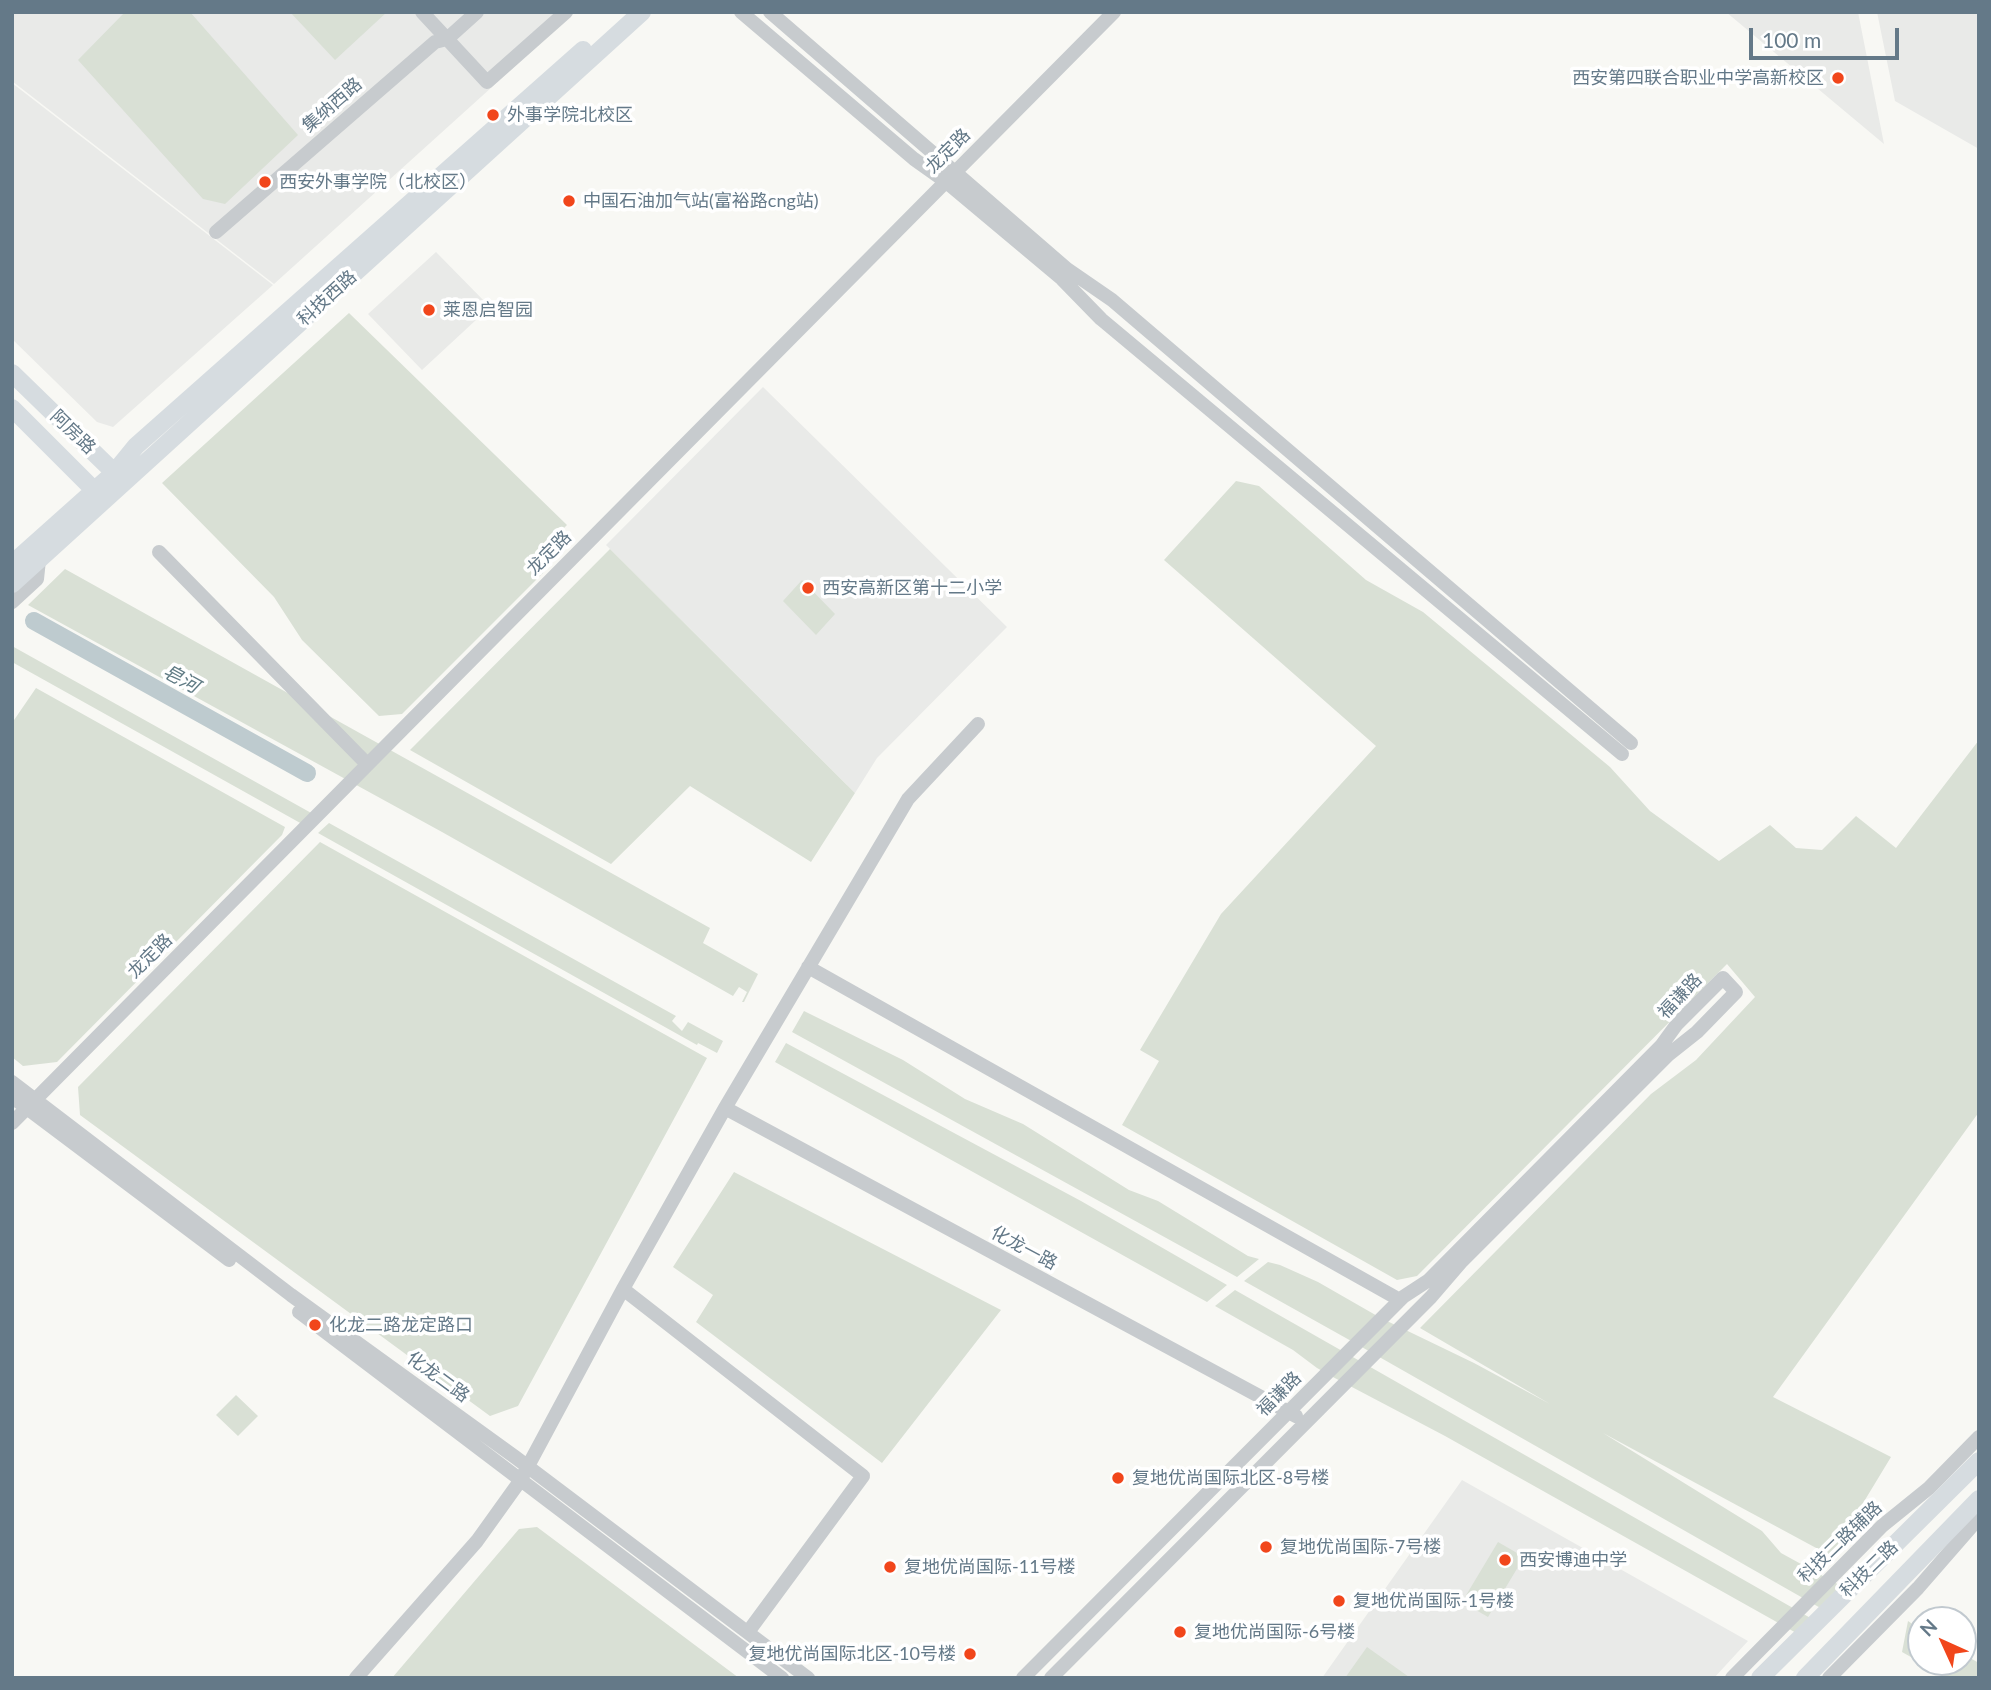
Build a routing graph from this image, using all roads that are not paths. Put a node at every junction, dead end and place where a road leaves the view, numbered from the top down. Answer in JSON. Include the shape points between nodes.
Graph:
{"nodes":[{"id":1,"x":422,"y":12,"type":"edge"},
{"id":2,"x":477,"y":12,"type":"edge"},
{"id":3,"x":566,"y":12,"type":"edge"},
{"id":4,"x":625,"y":12,"type":"edge"},
{"id":5,"x":642,"y":12,"type":"edge"},
{"id":6,"x":741,"y":12,"type":"edge"},
{"id":7,"x":770,"y":12,"type":"edge"},
{"id":8,"x":1114,"y":12,"type":"edge"},
{"id":9,"x":447,"y":39,"type":"junction"},
{"id":10,"x":949,"y":176,"type":"junction"},
{"id":11,"x":216,"y":232,"type":"dead end"},
{"id":12,"x":12,"y":373,"type":"edge"},
{"id":13,"x":12,"y":408,"type":"edge"},
{"id":14,"x":124,"y":482,"type":"junction"},
{"id":15,"x":104,"y":500,"type":"junction"},
{"id":16,"x":159,"y":552,"type":"dead end"},
{"id":17,"x":39,"y":560,"type":"junction"},
{"id":18,"x":12,"y":564,"type":"edge"},
{"id":19,"x":12,"y":584,"type":"edge"},
{"id":20,"x":12,"y":602,"type":"edge"},
{"id":21,"x":978,"y":724,"type":"dead end"},
{"id":22,"x":367,"y":764,"type":"junction"},
{"id":23,"x":808,"y":967,"type":"junction"},
{"id":24,"x":12,"y":1082,"type":"edge"},
{"id":25,"x":12,"y":1097,"type":"edge"},
{"id":26,"x":31,"y":1104,"type":"junction"},
{"id":27,"x":725,"y":1108,"type":"junction"},
{"id":28,"x":12,"y":1123,"type":"edge"},
{"id":29,"x":623,"y":1289,"type":"junction"},
{"id":30,"x":1400,"y":1300,"type":"junction"},
{"id":31,"x":1288,"y":1412,"type":"junction"},
{"id":32,"x":1306,"y":1422,"type":"junction"},
{"id":33,"x":1979,"y":1437,"type":"edge"},
{"id":34,"x":1979,"y":1461,"type":"edge"},
{"id":35,"x":528,"y":1467,"type":"junction"},
{"id":36,"x":520,"y":1481,"type":"junction"},
{"id":37,"x":1979,"y":1499,"type":"edge"},
{"id":38,"x":1979,"y":1518,"type":"edge"},
{"id":39,"x":748,"y":1632,"type":"junction"},
{"id":40,"x":356,"y":1678,"type":"edge"},
{"id":41,"x":782,"y":1678,"type":"edge"},
{"id":42,"x":808,"y":1678,"type":"edge"},
{"id":43,"x":1023,"y":1678,"type":"edge"},
{"id":44,"x":1051,"y":1678,"type":"edge"},
{"id":45,"x":1732,"y":1678,"type":"edge"},
{"id":46,"x":1760,"y":1678,"type":"edge"},
{"id":47,"x":1805,"y":1678,"type":"edge"},
{"id":48,"x":1829,"y":1678,"type":"edge"}],
"edges":[{"from":1,"to":9,"type":"street"},
{"from":2,"to":9,"type":"street","name":"集纳西路"},
{"from":3,"to":9,"type":"street","via":[[487,82]]},
{"from":4,"to":14,"type":"main road","name":"科技西路","via":[[135,446]]},
{"from":5,"to":14,"type":"main road","name":"科技西路"},
{"from":6,"to":10,"type":"street","via":[[914,159]]},
{"from":7,"to":10,"type":"street"},
{"from":8,"to":10,"type":"street","name":"龙定路"},
{"from":9,"to":11,"type":"street","name":"集纳西路","via":[[435,42]]},
{"from":10,"to":10,"type":"street","via":[[1101,319],[1627,749],[1112,300]]},
{"from":10,"to":22,"type":"street","name":"龙定路"},
{"from":12,"to":14,"type":"main road","name":"阿房路"},
{"from":13,"to":15,"type":"main road","name":"阿房路"},
{"from":14,"to":15,"type":"main road","name":"科技西路"},
{"from":15,"to":17,"type":"main road","name":"科技西路"},
{"from":15,"to":18,"type":"main road","name":"科技西路"},
{"from":16,"to":22,"type":"street"},
{"from":17,"to":19,"type":"main road","name":"科技西路"},
{"from":17,"to":20,"type":"street","via":[[37,579]]},
{"from":21,"to":23,"type":"street","via":[[908,799]]},
{"from":22,"to":26,"type":"street","name":"龙定路"},
{"from":23,"to":27,"type":"street"},
{"from":23,"to":30,"type":"street"},
{"from":24,"to":26,"type":"street","name":"化龙二路"},
{"from":25,"to":26,"type":"street","name":"化龙二路"},
{"from":26,"to":28,"type":"street","name":"龙定路"},
{"from":26,"to":35,"type":"street","name":"化龙二路"},
{"from":26,"to":36,"type":"street","name":"化龙二路"},
{"from":27,"to":29,"type":"street"},
{"from":27,"to":31,"type":"street","name":"化龙一路"},
{"from":29,"to":35,"type":"street"},
{"from":29,"to":39,"type":"street","via":[[863,1476]]},
{"from":30,"to":31,"type":"street","name":"福谦路"},
{"from":30,"to":32,"type":"street","name":"福谦路","via":[[1429,1280],[1723,978],[1737,992],[1629,1094]]},
{"from":31,"to":32,"type":"street","name":"化龙一路"},
{"from":31,"to":43,"type":"street","name":"福谦路"},
{"from":32,"to":44,"type":"street","name":"福谦路"},
{"from":33,"to":45,"type":"street","name":"科技二路辅路","via":[[1929,1488],[1882,1526]]},
{"from":34,"to":46,"type":"main road","name":"科技二路"},
{"from":35,"to":36,"type":"street"},
{"from":35,"to":39,"type":"street","name":"化龙二路"},
{"from":36,"to":40,"type":"street","via":[[477,1541]]},
{"from":36,"to":41,"type":"street","name":"化龙二路"},
{"from":37,"to":47,"type":"main road","name":"科技二路"},
{"from":38,"to":48,"type":"street"},
{"from":39,"to":42,"type":"street","name":"化龙二路"}]}
